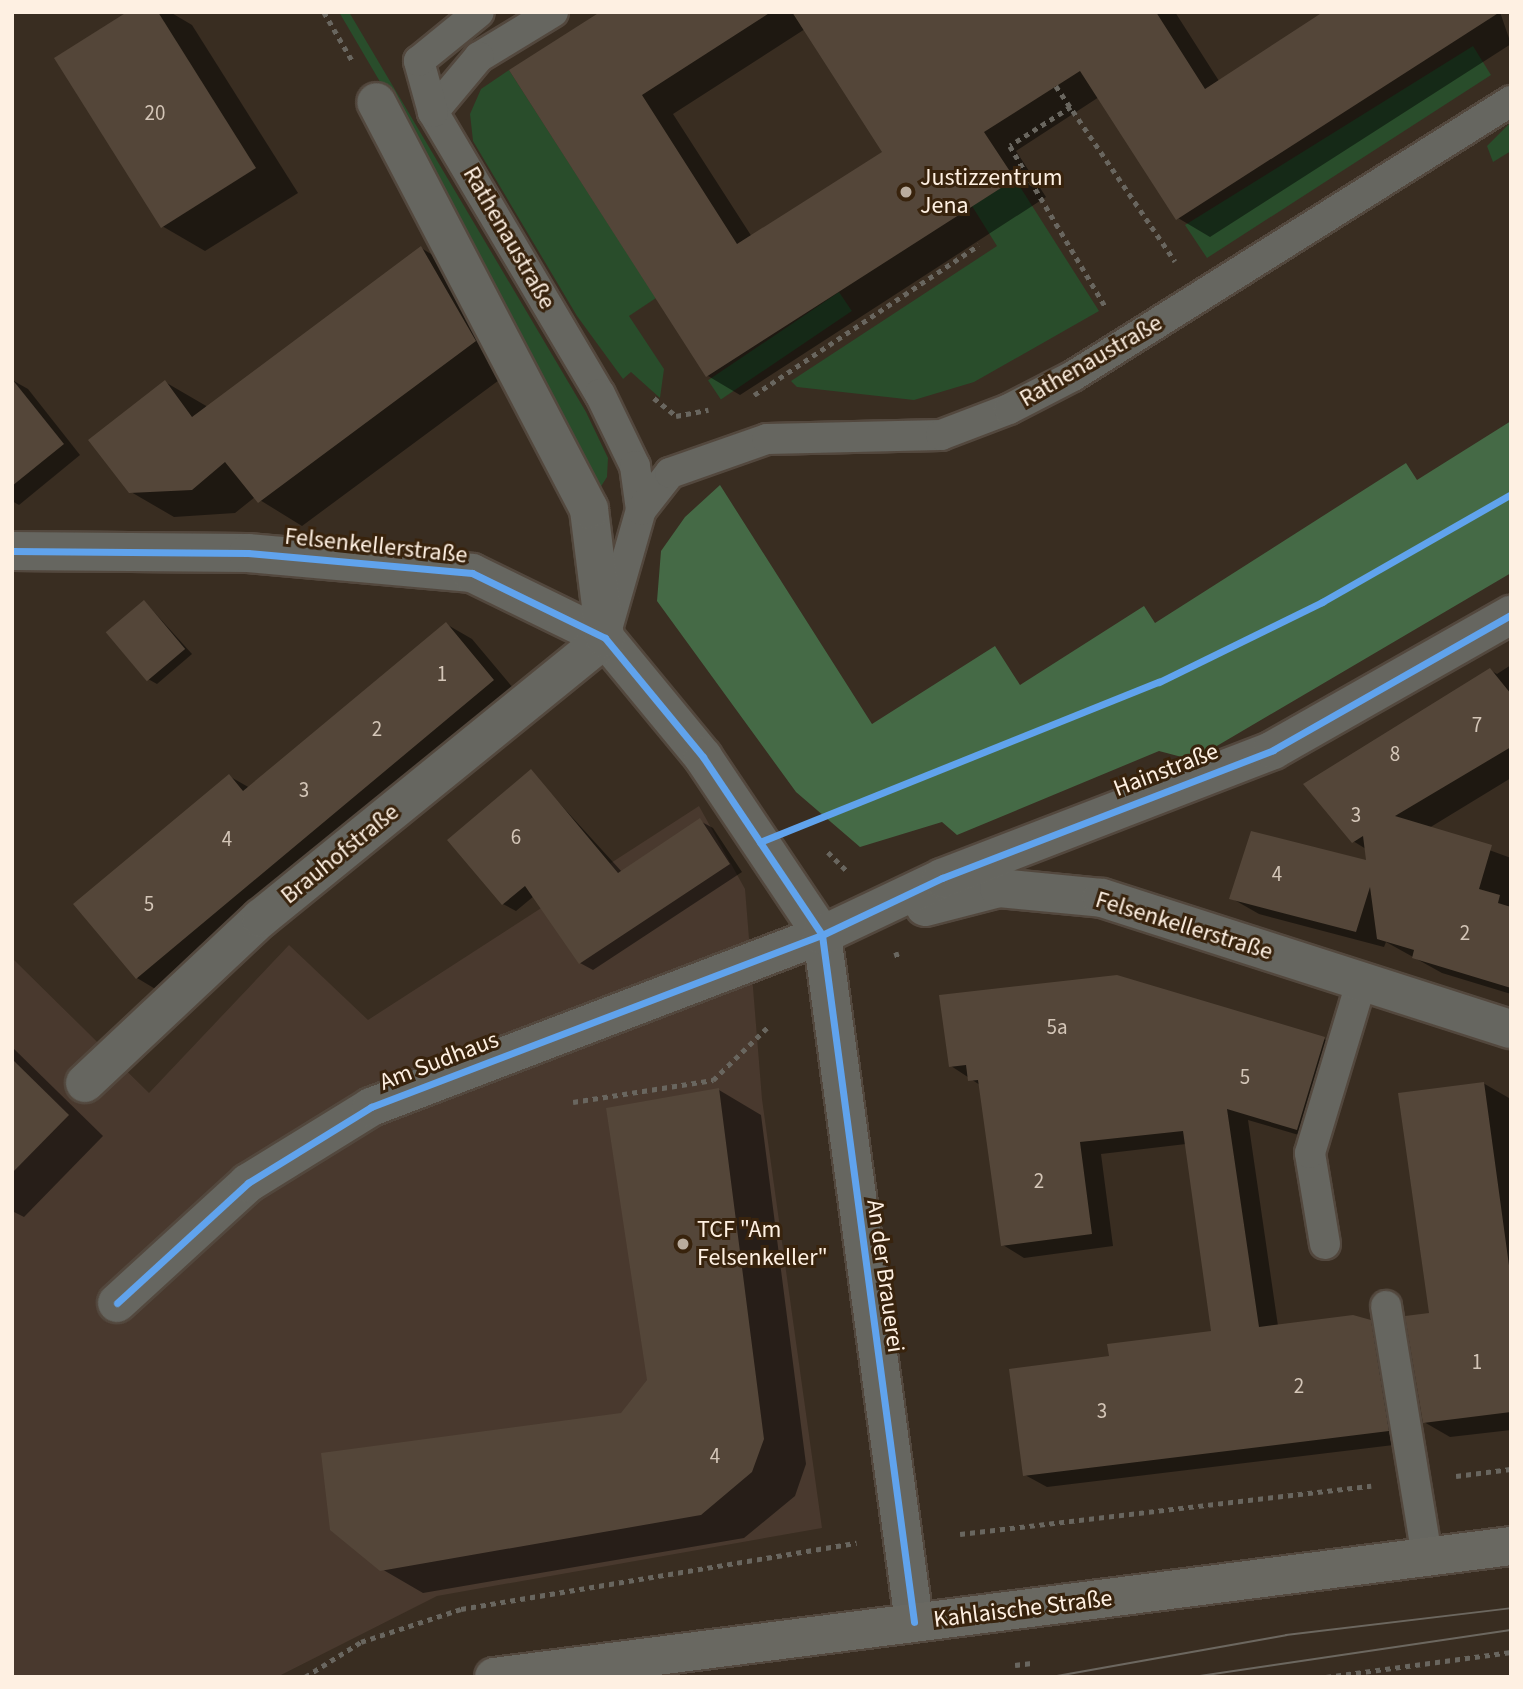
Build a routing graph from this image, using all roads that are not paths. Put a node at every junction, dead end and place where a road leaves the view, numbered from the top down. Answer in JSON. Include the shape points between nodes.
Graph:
{"nodes":[{"id":1,"x":479,"y":12,"type":"edge"},
{"id":2,"x":553,"y":12,"type":"edge"},
{"id":3,"x":376,"y":102,"type":"road end"},
{"id":4,"x":1511,"y":102,"type":"edge"},
{"id":5,"x":433,"y":112,"type":"junction"},
{"id":6,"x":640,"y":510,"type":"junction"},
{"id":7,"x":12,"y":551,"type":"edge"},
{"id":8,"x":1511,"y":615,"type":"edge"},
{"id":9,"x":605,"y":638,"type":"junction"},
{"id":10,"x":822,"y":935,"type":"junction"},
{"id":11,"x":1362,"y":981,"type":"junction"},
{"id":12,"x":1511,"y":1029,"type":"edge"},
{"id":13,"x":85,"y":1083,"type":"dead end"},
{"id":14,"x":1325,"y":1244,"type":"dead end"},
{"id":15,"x":117,"y":1303,"type":"dead end"},
{"id":16,"x":1386,"y":1306,"type":"dead end"},
{"id":17,"x":1511,"y":1546,"type":"edge"},
{"id":18,"x":1427,"y":1557,"type":"junction"},
{"id":19,"x":914,"y":1622,"type":"junction"},
{"id":20,"x":494,"y":1677,"type":"edge"}],
"edges":[{"from":1,"to":5,"type":"lane","name":"Rathenaustraße","via":[[419,61]]},
{"from":2,"to":5,"type":"lane","via":[[479,57]]},
{"from":3,"to":9,"type":"street","via":[[589,509]]},
{"from":4,"to":6,"type":"lane","name":"Rathenaustraße","via":[[1073,376],[1009,409],[941,435],[766,439],[670,473]]},
{"from":5,"to":6,"type":"lane","name":"Rathenaustraße","via":[[604,403],[635,466]]},
{"from":6,"to":9,"type":"lane","name":"Rathenaustraße"},
{"from":7,"to":9,"type":"street","name":"Felsenkellerstraße","via":[[248,553],[472,573]]},
{"from":8,"to":10,"type":"street","name":"Hainstraße","via":[[1273,750],[942,878]]},
{"from":9,"to":10,"type":"street","name":"Felsenkellerstraße","via":[[703,757]]},
{"from":9,"to":13,"type":"street","name":"Brauhofstraße","via":[[261,918]]},
{"from":10,"to":11,"type":"street","name":"Felsenkellerstraße","via":[[999,888],[1102,898]]},
{"from":10,"to":15,"type":"street","name":"Am Sudhaus","via":[[371,1107],[247,1183]]},
{"from":10,"to":19,"type":"street","name":"An der Brauerei"},
{"from":11,"to":12,"type":"street","name":"Felsenkellerstraße"},
{"from":11,"to":14,"type":"lane","via":[[1310,1153]]},
{"from":16,"to":18,"type":"lane"},
{"from":17,"to":18,"type":"main road","name":"Kahlaische Straße"},
{"from":18,"to":19,"type":"main road","name":"Kahlaische Straße"},
{"from":19,"to":20,"type":"main road","name":"Kahlaische Straße"}]}
